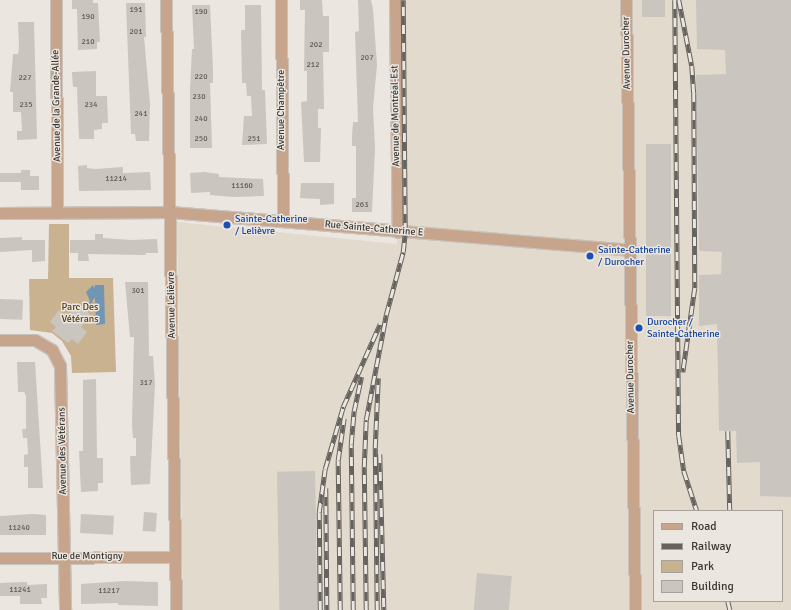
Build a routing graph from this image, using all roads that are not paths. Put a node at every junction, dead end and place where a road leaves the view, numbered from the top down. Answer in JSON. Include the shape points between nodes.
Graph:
{"nodes":[{"id":1,"x":56,"y":0,"type":"edge"},
{"id":2,"x":166,"y":0,"type":"edge"},
{"id":3,"x":281,"y":0,"type":"edge"},
{"id":4,"x":395,"y":0,"type":"edge"},
{"id":5,"x":626,"y":0,"type":"edge"},
{"id":6,"x":170,"y":212,"type":"junction"},
{"id":7,"x":57,"y":213,"type":"junction"},
{"id":8,"x":0,"y":214,"type":"edge"},
{"id":9,"x":283,"y":221,"type":"junction"},
{"id":10,"x":398,"y":232,"type":"junction"},
{"id":11,"x":629,"y":250,"type":"junction"},
{"id":12,"x":0,"y":340,"type":"edge"},
{"id":13,"x":64,"y":557,"type":"junction"},
{"id":14,"x":175,"y":557,"type":"junction"},
{"id":15,"x":0,"y":558,"type":"edge"},
{"id":16,"x":65,"y":610,"type":"edge"},
{"id":17,"x":176,"y":610,"type":"edge"},
{"id":18,"x":635,"y":610,"type":"edge"}],
"edges":[{"from":1,"to":7,"type":"street","name":"Avenue de la Grande-Allée"},
{"from":2,"to":6,"type":"street","name":"Avenue Lelièvre"},
{"from":3,"to":9,"type":"street","name":"Avenue Champêtre"},
{"from":4,"to":10,"type":"street","name":"Avenue de Montréal-Est"},
{"from":5,"to":11,"type":"street","name":"Avenue Durocher"},
{"from":6,"to":7,"type":"street","name":"Rue Sainte-Catherine E"},
{"from":6,"to":9,"type":"street","name":"Rue Sainte-Catherine E"},
{"from":6,"to":14,"type":"street","name":"Avenue Lelièvre"},
{"from":7,"to":8,"type":"street","name":"Rue Sainte-Catherine E"},
{"from":9,"to":10,"type":"street","name":"Rue Sainte-Catherine E"},
{"from":10,"to":11,"type":"street","name":"Rue Sainte-Catherine E"},
{"from":11,"to":18,"type":"street","name":"Avenue Durocher"},
{"from":12,"to":13,"type":"street","name":"Avenue des Vétérans","via":[[36,340],[52,350],[60,366]]},
{"from":13,"to":14,"type":"street","name":"Rue de Montigny"},
{"from":13,"to":15,"type":"street","name":"Rue de Montigny"},
{"from":13,"to":16,"type":"street","name":"Avenue des Vétérans"},
{"from":14,"to":17,"type":"street","name":"Avenue Lelièvre"}]}
